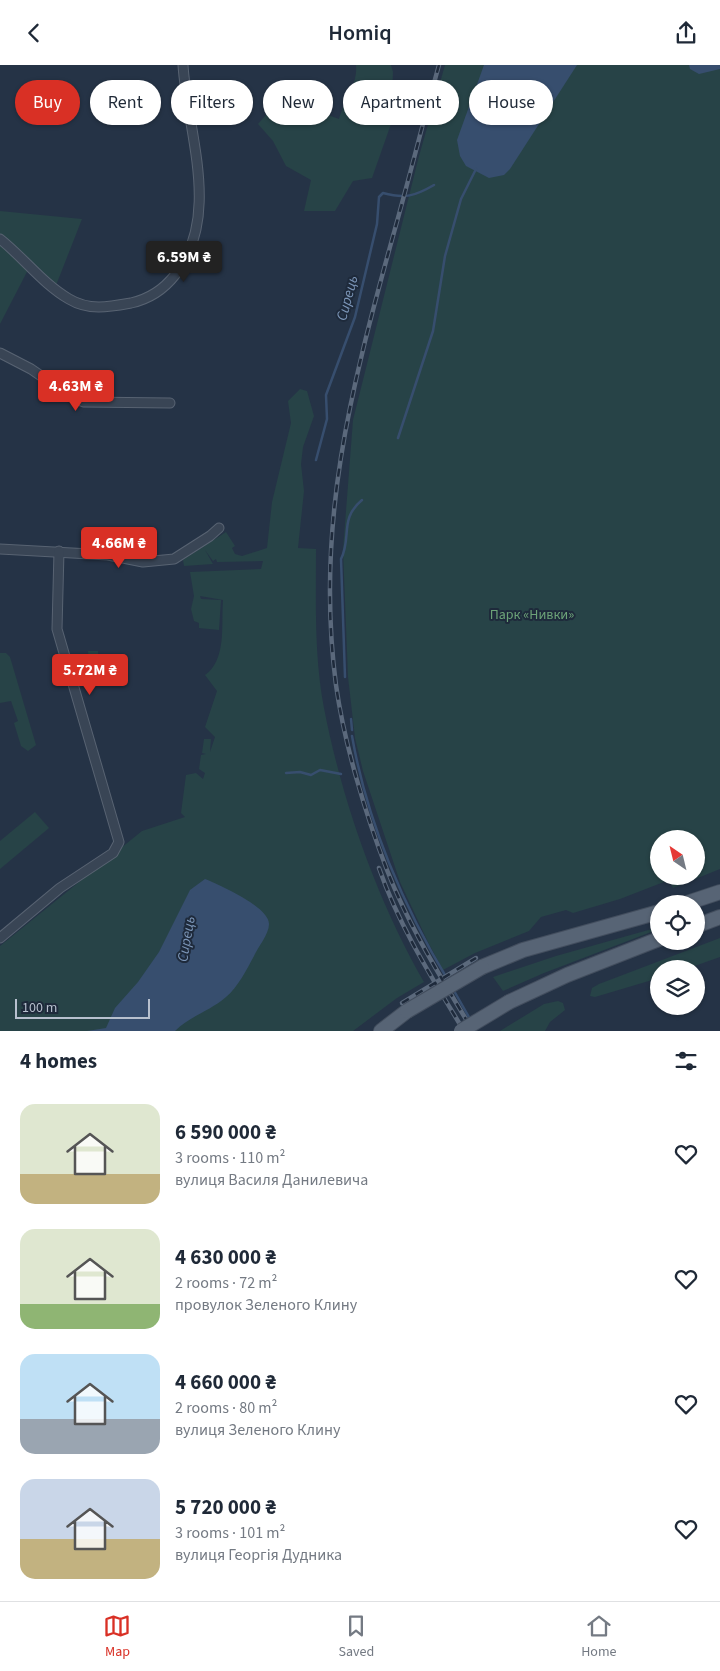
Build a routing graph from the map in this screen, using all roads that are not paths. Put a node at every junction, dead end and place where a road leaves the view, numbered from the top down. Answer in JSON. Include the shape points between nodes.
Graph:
{"nodes":[{"id":1,"x":183,"y":65,"type":"edge"},
{"id":2,"x":0,"y":239,"type":"edge"},
{"id":3,"x":0,"y":353,"type":"edge"},
{"id":4,"x":170,"y":403,"type":"dead end"},
{"id":5,"x":218,"y":528,"type":"dead end"},
{"id":6,"x":0,"y":549,"type":"edge"},
{"id":7,"x":59,"y":551,"type":"junction"},
{"id":8,"x":720,"y":892,"type":"edge"},
{"id":9,"x":705,"y":897,"type":"edge"},
{"id":10,"x":650,"y":915,"type":"edge"},
{"id":11,"x":720,"y":917,"type":"edge"},
{"id":12,"x":705,"y":922,"type":"edge"},
{"id":13,"x":0,"y":938,"type":"edge"},
{"id":14,"x":650,"y":943,"type":"edge"},
{"id":15,"x":381,"y":1031,"type":"edge"},
{"id":16,"x":461,"y":1031,"type":"edge"}],
"edges":[{"from":1,"to":2,"type":"street","via":[[184,92],[200,195],[196,231],[190,250],[170,280],[156,293],[139,301],[104,308],[88,307],[69,299]]},
{"from":3,"to":4,"type":"street","via":[[84,402]]},
{"from":5,"to":7,"type":"street","via":[[174,559],[143,562]]},
{"from":6,"to":7,"type":"street"},
{"from":7,"to":13,"type":"street","via":[[57,629],[119,842],[113,853],[60,889]]},
{"from":8,"to":9,"type":"main road"},
{"from":10,"to":15,"type":"main road","bridge":true,"via":[[523,950],[482,967],[407,1011]]},
{"from":11,"to":12,"type":"main road"},
{"from":14,"to":16,"type":"main road","bridge":true,"via":[[509,1002]]}]}
